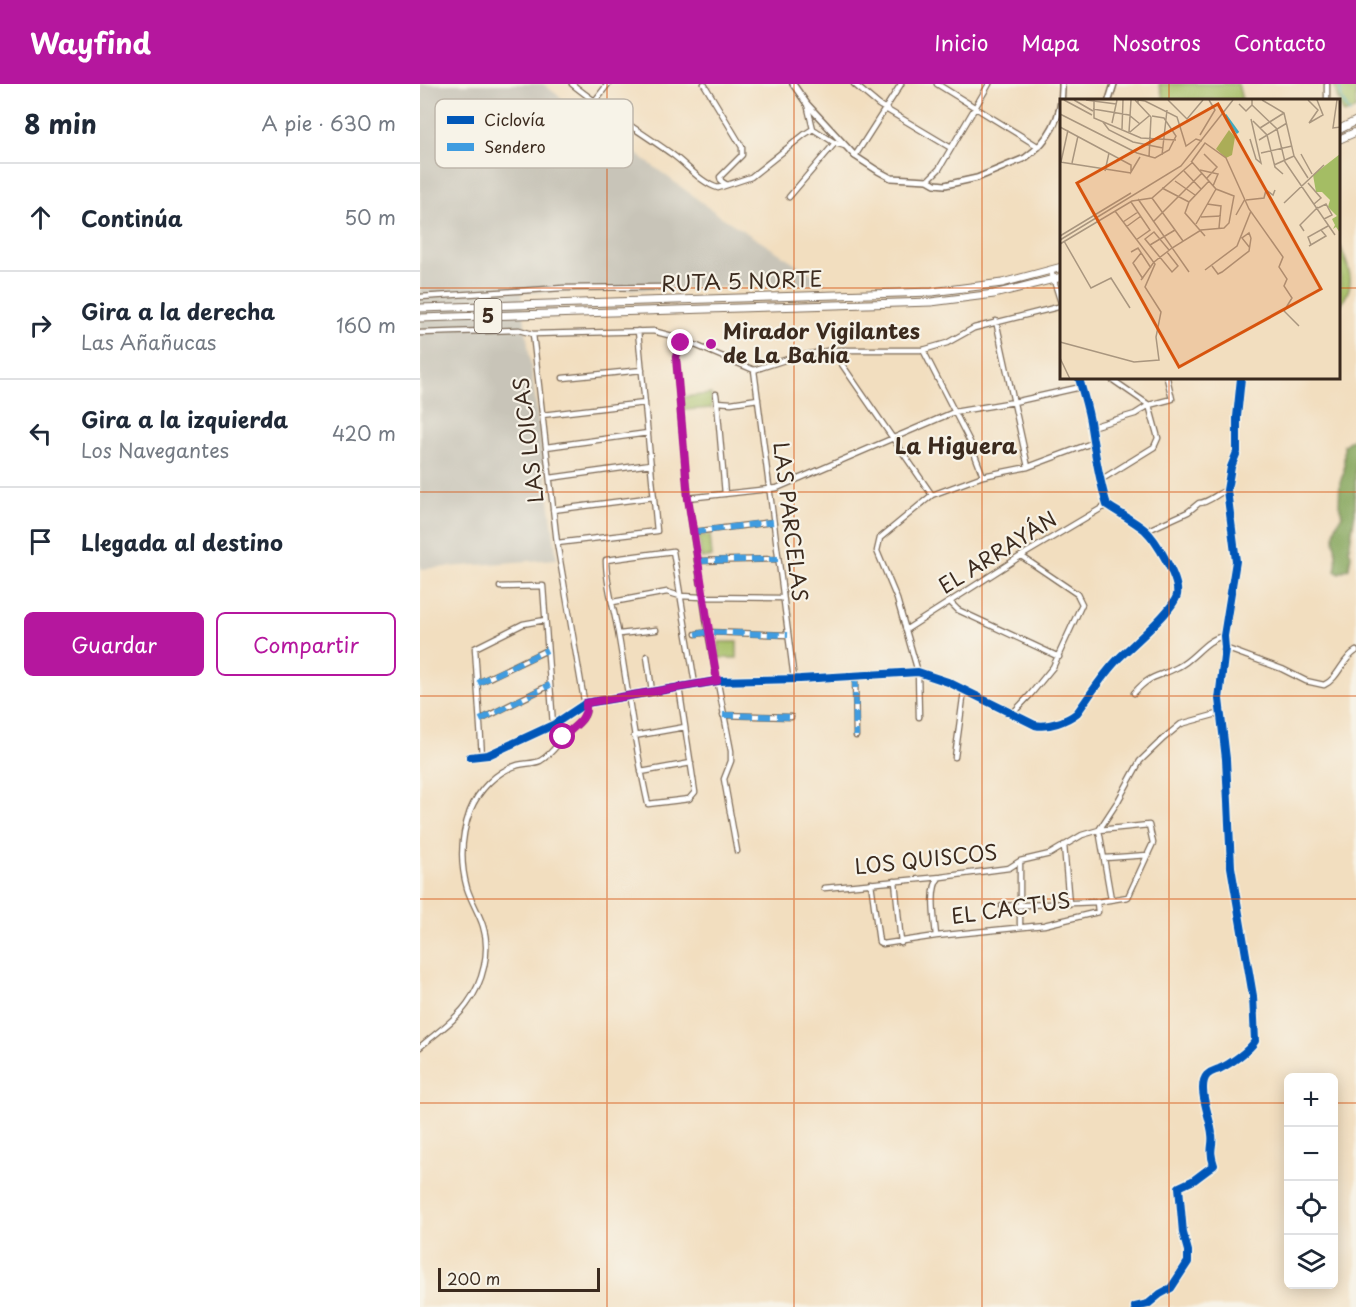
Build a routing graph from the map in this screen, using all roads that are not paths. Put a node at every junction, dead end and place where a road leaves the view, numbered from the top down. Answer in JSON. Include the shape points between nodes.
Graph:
{"nodes":[{"id":1,"x":572,"y":84,"type":"edge"},
{"id":2,"x":608,"y":84,"type":"edge"},
{"id":3,"x":704,"y":84,"type":"edge"},
{"id":4,"x":793,"y":84,"type":"edge"},
{"id":5,"x":854,"y":84,"type":"edge"},
{"id":6,"x":901,"y":84,"type":"edge"},
{"id":7,"x":937,"y":84,"type":"edge"},
{"id":8,"x":989,"y":84,"type":"edge"},
{"id":9,"x":1062,"y":84,"type":"edge"},
{"id":10,"x":1114,"y":84,"type":"edge"},
{"id":11,"x":590,"y":99,"type":"edge"},
{"id":12,"x":596,"y":99,"type":"edge"},
{"id":13,"x":1061,"y":99,"type":"edge"},
{"id":14,"x":1109,"y":99,"type":"edge"},
{"id":15,"x":807,"y":104,"type":"junction"},
{"id":16,"x":976,"y":107,"type":"junction"},
{"id":17,"x":885,"y":109,"type":"junction"},
{"id":18,"x":1060,"y":109,"type":"edge"},
{"id":19,"x":1356,"y":122,"type":"edge"},
{"id":20,"x":633,"y":127,"type":"edge"},
{"id":21,"x":813,"y":129,"type":"junction"},
{"id":22,"x":1341,"y":129,"type":"edge"},
{"id":23,"x":1356,"y":132,"type":"edge"},
{"id":24,"x":1341,"y":139,"type":"edge"},
{"id":25,"x":835,"y":143,"type":"junction"},
{"id":26,"x":846,"y":146,"type":"junction"},
{"id":27,"x":1039,"y":147,"type":"junction"},
{"id":28,"x":951,"y":148,"type":"junction"},
{"id":29,"x":855,"y":156,"type":"junction"},
{"id":30,"x":928,"y":180,"type":"junction"},
{"id":31,"x":727,"y":185,"type":"junction"},
{"id":32,"x":789,"y":197,"type":"dead end"},
{"id":33,"x":1060,"y":268,"type":"edge"},
{"id":34,"x":1052,"y":271,"type":"junction"},
{"id":35,"x":1058,"y":278,"type":"edge"},
{"id":36,"x":663,"y":287,"type":"dead end"},
{"id":37,"x":420,"y":297,"type":"edge"},
{"id":38,"x":1060,"y":306,"type":"edge"},
{"id":39,"x":420,"y":308,"type":"edge"},
{"id":40,"x":420,"y":318,"type":"edge"},
{"id":41,"x":996,"y":321,"type":"junction"},
{"id":42,"x":638,"y":331,"type":"junction"},
{"id":43,"x":420,"y":333,"type":"edge"},
{"id":44,"x":533,"y":334,"type":"junction"},
{"id":45,"x":683,"y":340,"type":"junction"},
{"id":46,"x":832,"y":350,"type":"junction"},
{"id":47,"x":923,"y":350,"type":"junction"},
{"id":48,"x":642,"y":370,"type":"junction"},
{"id":49,"x":754,"y":370,"type":"junction"},
{"id":50,"x":563,"y":378,"type":"dead end"},
{"id":51,"x":1079,"y":380,"type":"edge"},
{"id":52,"x":1113,"y":380,"type":"edge"},
{"id":53,"x":1167,"y":380,"type":"edge"},
{"id":54,"x":1241,"y":380,"type":"edge"},
{"id":55,"x":1081,"y":387,"type":"junction"},
{"id":56,"x":716,"y":394,"type":"dead end"},
{"id":57,"x":758,"y":399,"type":"junction"},
{"id":58,"x":717,"y":402,"type":"junction"},
{"id":59,"x":1014,"y":402,"type":"junction"},
{"id":60,"x":645,"y":404,"type":"junction"},
{"id":61,"x":1149,"y":405,"type":"junction"},
{"id":62,"x":954,"y":412,"type":"junction"},
{"id":63,"x":542,"y":415,"type":"junction"},
{"id":64,"x":1091,"y":427,"type":"junction"},
{"id":65,"x":648,"y":433,"type":"junction"},
{"id":66,"x":892,"y":437,"type":"junction"},
{"id":67,"x":1092,"y":443,"type":"junction"},
{"id":68,"x":546,"y":447,"type":"junction"},
{"id":69,"x":651,"y":464,"type":"junction"},
{"id":70,"x":1028,"y":466,"type":"junction"},
{"id":71,"x":983,"y":476,"type":"junction"},
{"id":72,"x":550,"y":478,"type":"junction"},
{"id":73,"x":1099,"y":481,"type":"junction"},
{"id":74,"x":768,"y":489,"type":"junction"},
{"id":75,"x":1227,"y":490,"type":"junction"},
{"id":76,"x":725,"y":494,"type":"junction"},
{"id":77,"x":932,"y":495,"type":"junction"},
{"id":78,"x":654,"y":497,"type":"junction"},
{"id":79,"x":688,"y":498,"type":"junction"},
{"id":80,"x":1107,"y":505,"type":"junction"},
{"id":81,"x":554,"y":510,"type":"junction"},
{"id":82,"x":773,"y":522,"type":"junction"},
{"id":83,"x":1146,"y":531,"type":"junction"},
{"id":84,"x":693,"y":532,"type":"junction"},
{"id":85,"x":557,"y":543,"type":"junction"},
{"id":86,"x":1021,"y":556,"type":"junction"},
{"id":87,"x":778,"y":559,"type":"junction"},
{"id":88,"x":697,"y":561,"type":"junction"},
{"id":89,"x":500,"y":587,"type":"dead end"},
{"id":90,"x":680,"y":596,"type":"junction"},
{"id":91,"x":702,"y":597,"type":"junction"},
{"id":92,"x":783,"y":598,"type":"junction"},
{"id":93,"x":613,"y":602,"type":"junction"},
{"id":94,"x":951,"y":603,"type":"junction"},
{"id":95,"x":545,"y":620,"type":"junction"},
{"id":96,"x":907,"y":629,"type":"junction"},
{"id":97,"x":656,"y":630,"type":"dead end"},
{"id":98,"x":708,"y":632,"type":"junction"},
{"id":99,"x":619,"y":634,"type":"junction"},
{"id":100,"x":696,"y":634,"type":"dead end"},
{"id":101,"x":788,"y":635,"type":"junction"},
{"id":102,"x":1224,"y":636,"type":"junction"},
{"id":103,"x":1225,"y":648,"type":"junction"},
{"id":104,"x":547,"y":650,"type":"junction"},
{"id":105,"x":1356,"y":651,"type":"edge"},
{"id":106,"x":647,"y":656,"type":"dead end"},
{"id":107,"x":1059,"y":657,"type":"junction"},
{"id":108,"x":918,"y":672,"type":"junction"},
{"id":109,"x":855,"y":676,"type":"junction"},
{"id":110,"x":794,"y":679,"type":"junction"},
{"id":111,"x":717,"y":681,"type":"junction"},
{"id":112,"x":478,"y":683,"type":"junction"},
{"id":113,"x":695,"y":684,"type":"junction"},
{"id":114,"x":550,"y":685,"type":"junction"},
{"id":115,"x":679,"y":687,"type":"junction"},
{"id":116,"x":652,"y":691,"type":"junction"},
{"id":117,"x":964,"y":691,"type":"junction"},
{"id":118,"x":1134,"y":693,"type":"dead end"},
{"id":119,"x":627,"y":696,"type":"junction"},
{"id":120,"x":586,"y":703,"type":"junction"},
{"id":121,"x":1221,"y":713,"type":"junction"},
{"id":122,"x":1012,"y":714,"type":"junction"},
{"id":123,"x":723,"y":715,"type":"junction"},
{"id":124,"x":791,"y":717,"type":"dead end"},
{"id":125,"x":920,"y":717,"type":"dead end"},
{"id":126,"x":480,"y":720,"type":"junction"},
{"id":127,"x":553,"y":725,"type":"junction"},
{"id":128,"x":685,"y":728,"type":"junction"},
{"id":129,"x":634,"y":736,"type":"junction"},
{"id":130,"x":856,"y":736,"type":"dead end"},
{"id":131,"x":482,"y":756,"type":"junction"},
{"id":132,"x":955,"y":757,"type":"dead end"},
{"id":133,"x":470,"y":758,"type":"dead end"},
{"id":134,"x":691,"y":762,"type":"junction"},
{"id":135,"x":641,"y":771,"type":"junction"},
{"id":136,"x":1100,"y":830,"type":"junction"},
{"id":137,"x":1064,"y":846,"type":"junction"},
{"id":138,"x":737,"y":851,"type":"dead end"},
{"id":139,"x":1148,"y":855,"type":"junction"},
{"id":140,"x":1105,"y":858,"type":"junction"},
{"id":141,"x":1020,"y":861,"type":"junction"},
{"id":142,"x":941,"y":877,"type":"junction"},
{"id":143,"x":895,"y":880,"type":"junction"},
{"id":144,"x":870,"y":883,"type":"junction"},
{"id":145,"x":824,"y":888,"type":"dead end"},
{"id":146,"x":1111,"y":899,"type":"junction"},
{"id":147,"x":1097,"y":902,"type":"junction"},
{"id":148,"x":1068,"y":904,"type":"junction"},
{"id":149,"x":1002,"y":906,"type":"dead end"},
{"id":150,"x":1021,"y":906,"type":"junction"},
{"id":151,"x":1020,"y":927,"type":"junction"},
{"id":152,"x":936,"y":936,"type":"junction"},
{"id":153,"x":901,"y":943,"type":"junction"},
{"id":154,"x":420,"y":1047,"type":"edge"},
{"id":155,"x":1135,"y":1307,"type":"edge"}],
"edges":[{"from":1,"to":11,"type":"street"},
{"from":2,"to":12,"type":"street"},
{"from":3,"to":31,"type":"street","via":[[742,147],[742,155],[720,177]]},
{"from":4,"to":15,"type":"street"},
{"from":5,"to":17,"type":"street"},
{"from":6,"to":17,"type":"street"},
{"from":7,"to":16,"type":"street"},
{"from":8,"to":16,"type":"street"},
{"from":9,"to":13,"type":"street"},
{"from":10,"to":14,"type":"street"},
{"from":15,"to":21,"type":"street"},
{"from":15,"to":26,"type":"street"},
{"from":16,"to":27,"type":"street"},
{"from":16,"to":28,"type":"street"},
{"from":17,"to":28,"type":"street"},
{"from":17,"to":29,"type":"street"},
{"from":18,"to":27,"type":"street"},
{"from":19,"to":22,"type":"highway"},
{"from":20,"to":31,"type":"street","via":[[715,187]]},
{"from":21,"to":25,"type":"street"},
{"from":21,"to":31,"type":"street","via":[[752,177]]},
{"from":23,"to":24,"type":"highway"},
{"from":25,"to":26,"type":"street"},
{"from":25,"to":32,"type":"street"},
{"from":26,"to":29,"type":"street"},
{"from":27,"to":30,"type":"street","via":[[1025,158],[977,178],[939,185]]},
{"from":28,"to":30,"type":"street"},
{"from":29,"to":30,"type":"street","via":[[891,178]]},
{"from":33,"to":34,"type":"highway","name":"RUTA 5 NORTE","number":"5"},
{"from":34,"to":35,"type":"street"},
{"from":34,"to":39,"type":"highway","name":"RUTA 5 NORTE","number":"5","via":[[985,286],[912,293]]},
{"from":35,"to":40,"type":"highway","name":"RUTA 5 NORTE","number":"5","via":[[994,294],[931,302]]},
{"from":36,"to":37,"type":"street","via":[[563,288]]},
{"from":38,"to":41,"type":"street"},
{"from":41,"to":47,"type":"street"},
{"from":41,"to":59,"type":"street"},
{"from":42,"to":44,"type":"street"},
{"from":42,"to":45,"type":"street","via":[[661,332]]},
{"from":42,"to":48,"type":"street"},
{"from":43,"to":44,"type":"street","via":[[519,330]]},
{"from":44,"to":63,"type":"street","name":"LAS LOICAS"},
{"from":45,"to":49,"type":"street"},
{"from":45,"to":79,"type":"street","via":[[676,357]]},
{"from":46,"to":47,"type":"street"},
{"from":46,"to":49,"type":"street"},
{"from":46,"to":66,"type":"street"},
{"from":47,"to":62,"type":"street"},
{"from":48,"to":50,"type":"street"},
{"from":48,"to":60,"type":"street"},
{"from":49,"to":57,"type":"street","name":"LAS PARCELAS"},
{"from":51,"to":55,"type":"street"},
{"from":52,"to":61,"type":"street"},
{"from":53,"to":61,"type":"street","via":[[1172,399]]},
{"from":54,"to":75,"type":"street","via":[[1237,452]]},
{"from":55,"to":59,"type":"street"},
{"from":55,"to":64,"type":"street"},
{"from":56,"to":58,"type":"street"},
{"from":57,"to":58,"type":"street"},
{"from":57,"to":74,"type":"street","name":"LAS PARCELAS"},
{"from":58,"to":76,"type":"street"},
{"from":59,"to":62,"type":"street"},
{"from":59,"to":70,"type":"street"},
{"from":60,"to":63,"type":"street"},
{"from":60,"to":65,"type":"street"},
{"from":61,"to":64,"type":"street","via":[[1136,414]]},
{"from":61,"to":73,"type":"street","via":[[1158,435],[1155,445]]},
{"from":62,"to":66,"type":"street"},
{"from":62,"to":71,"type":"street"},
{"from":63,"to":68,"type":"street","name":"LAS LOICAS"},
{"from":64,"to":67,"type":"street"},
{"from":65,"to":68,"type":"street"},
{"from":65,"to":69,"type":"street"},
{"from":66,"to":74,"type":"street"},
{"from":66,"to":77,"type":"street"},
{"from":67,"to":70,"type":"street"},
{"from":67,"to":73,"type":"street"},
{"from":68,"to":72,"type":"street","name":"LAS LOICAS"},
{"from":69,"to":72,"type":"street"},
{"from":69,"to":78,"type":"street"},
{"from":70,"to":71,"type":"street"},
{"from":71,"to":77,"type":"street"},
{"from":72,"to":81,"type":"street","name":"LAS LOICAS"},
{"from":73,"to":80,"type":"street"},
{"from":74,"to":76,"type":"street"},
{"from":74,"to":82,"type":"street","name":"LAS PARCELAS"},
{"from":75,"to":83,"type":"street"},
{"from":75,"to":102,"type":"street","via":[[1236,561]]},
{"from":76,"to":79,"type":"street"},
{"from":77,"to":96,"type":"street","via":[[884,533],[877,548]]},
{"from":78,"to":81,"type":"street"},
{"from":78,"to":85,"type":"street","via":[[657,531]]},
{"from":79,"to":84,"type":"street"},
{"from":80,"to":83,"type":"street"},
{"from":80,"to":86,"type":"street","name":"EL ARRAYÁN"},
{"from":81,"to":85,"type":"street","name":"LAS LOICAS"},
{"from":82,"to":84,"type":"street"},
{"from":82,"to":87,"type":"street","name":"LAS PARCELAS"},
{"from":83,"to":122,"type":"street","via":[[1176,580],[1175,601],[1118,659],[1074,716],[1041,727]]},
{"from":84,"to":88,"type":"street"},
{"from":85,"to":120,"type":"street","name":"LAS LOICAS"},
{"from":86,"to":94,"type":"street","name":"EL ARRAYÁN"},
{"from":86,"to":107,"type":"street","via":[[1082,601]]},
{"from":87,"to":88,"type":"street"},
{"from":87,"to":92,"type":"street","name":"LAS PARCELAS"},
{"from":88,"to":91,"type":"street"},
{"from":89,"to":95,"type":"street","via":[[543,586]]},
{"from":90,"to":91,"type":"street"},
{"from":90,"to":93,"type":"street","via":[[668,592]]},
{"from":90,"to":93,"type":"street","via":[[673,551],[606,560]]},
{"from":90,"to":113,"type":"street"},
{"from":91,"to":92,"type":"street"},
{"from":91,"to":98,"type":"street"},
{"from":92,"to":101,"type":"street","name":"LAS PARCELAS"},
{"from":93,"to":99,"type":"street"},
{"from":94,"to":96,"type":"street","name":"EL ARRAYÁN"},
{"from":94,"to":107,"type":"street","via":[[958,610]]},
{"from":95,"to":104,"type":"street"},
{"from":95,"to":112,"type":"street","via":[[523,624],[475,648]]},
{"from":96,"to":108,"type":"street"},
{"from":97,"to":99,"type":"street"},
{"from":98,"to":100,"type":"street"},
{"from":98,"to":101,"type":"street"},
{"from":98,"to":111,"type":"street"},
{"from":99,"to":119,"type":"street"},
{"from":101,"to":110,"type":"street","name":"LAS PARCELAS"},
{"from":102,"to":103,"type":"street"},
{"from":102,"to":118,"type":"street","via":[[1215,637],[1179,667],[1154,676]]},
{"from":103,"to":105,"type":"street","via":[[1324,685]]},
{"from":103,"to":121,"type":"street"},
{"from":104,"to":112,"type":"street"},
{"from":104,"to":114,"type":"street"},
{"from":106,"to":116,"type":"street"},
{"from":107,"to":122,"type":"street","via":[[1039,686]]},
{"from":108,"to":109,"type":"street"},
{"from":108,"to":117,"type":"street"},
{"from":108,"to":125,"type":"street"},
{"from":109,"to":110,"type":"street"},
{"from":109,"to":130,"type":"street"},
{"from":110,"to":111,"type":"street"},
{"from":111,"to":113,"type":"street"},
{"from":111,"to":123,"type":"street"},
{"from":112,"to":126,"type":"street"},
{"from":113,"to":115,"type":"street"},
{"from":114,"to":126,"type":"street"},
{"from":114,"to":127,"type":"street"},
{"from":115,"to":116,"type":"street"},
{"from":115,"to":128,"type":"street"},
{"from":116,"to":119,"type":"street"},
{"from":117,"to":122,"type":"street"},
{"from":117,"to":132,"type":"street"},
{"from":119,"to":120,"type":"street"},
{"from":119,"to":129,"type":"street"},
{"from":120,"to":127,"type":"street"},
{"from":120,"to":154,"type":"street","via":[[585,717],[552,752],[539,761],[505,771],[483,789],[474,803],[465,830],[462,858],[467,888],[483,926],[483,969],[466,1006]]},
{"from":121,"to":136,"type":"street","via":[[1181,724],[1145,754]]},
{"from":121,"to":155,"type":"street","via":[[1231,867],[1253,996],[1255,1041],[1252,1047],[1204,1077],[1202,1087],[1213,1135],[1210,1149],[1214,1165],[1179,1187],[1188,1262],[1171,1288],[1148,1304]]},
{"from":123,"to":124,"type":"street"},
{"from":123,"to":138,"type":"street","via":[[732,754],[724,779]]},
{"from":126,"to":131,"type":"street"},
{"from":127,"to":131,"type":"street"},
{"from":128,"to":129,"type":"street"},
{"from":128,"to":134,"type":"street"},
{"from":129,"to":135,"type":"street"},
{"from":131,"to":133,"type":"street"},
{"from":134,"to":135,"type":"street"},
{"from":134,"to":135,"type":"street","via":[[695,792],[689,799],[648,804]]},
{"from":136,"to":137,"type":"street","name":"LOS QUISCOS"},
{"from":136,"to":139,"type":"street","name":"LOS QUISCOS","via":[[1149,825],[1153,843]]},
{"from":136,"to":140,"type":"street"},
{"from":137,"to":141,"type":"street","name":"LOS QUISCOS","via":[[1050,854]]},
{"from":137,"to":148,"type":"street"},
{"from":139,"to":140,"type":"street"},
{"from":139,"to":146,"type":"street","name":"EL CACTUS","via":[[1128,897]]},
{"from":140,"to":146,"type":"street"},
{"from":141,"to":142,"type":"street","name":"LOS QUISCOS","via":[[1009,868]]},
{"from":141,"to":150,"type":"street"},
{"from":142,"to":143,"type":"street","name":"LOS QUISCOS"},
{"from":142,"to":152,"type":"street","via":[[934,884]]},
{"from":143,"to":144,"type":"street","name":"LOS QUISCOS"},
{"from":143,"to":153,"type":"street"},
{"from":144,"to":145,"type":"street","name":"LOS QUISCOS"},
{"from":144,"to":153,"type":"street","name":"EL CACTUS","via":[[879,942]]},
{"from":146,"to":147,"type":"street","name":"EL CACTUS"},
{"from":147,"to":148,"type":"street"},
{"from":147,"to":151,"type":"street","name":"EL CACTUS","via":[[1098,912]]},
{"from":148,"to":150,"type":"street"},
{"from":149,"to":150,"type":"street"},
{"from":150,"to":151,"type":"street"},
{"from":151,"to":152,"type":"street","name":"EL CACTUS"},
{"from":152,"to":153,"type":"street","name":"EL CACTUS"}]}
